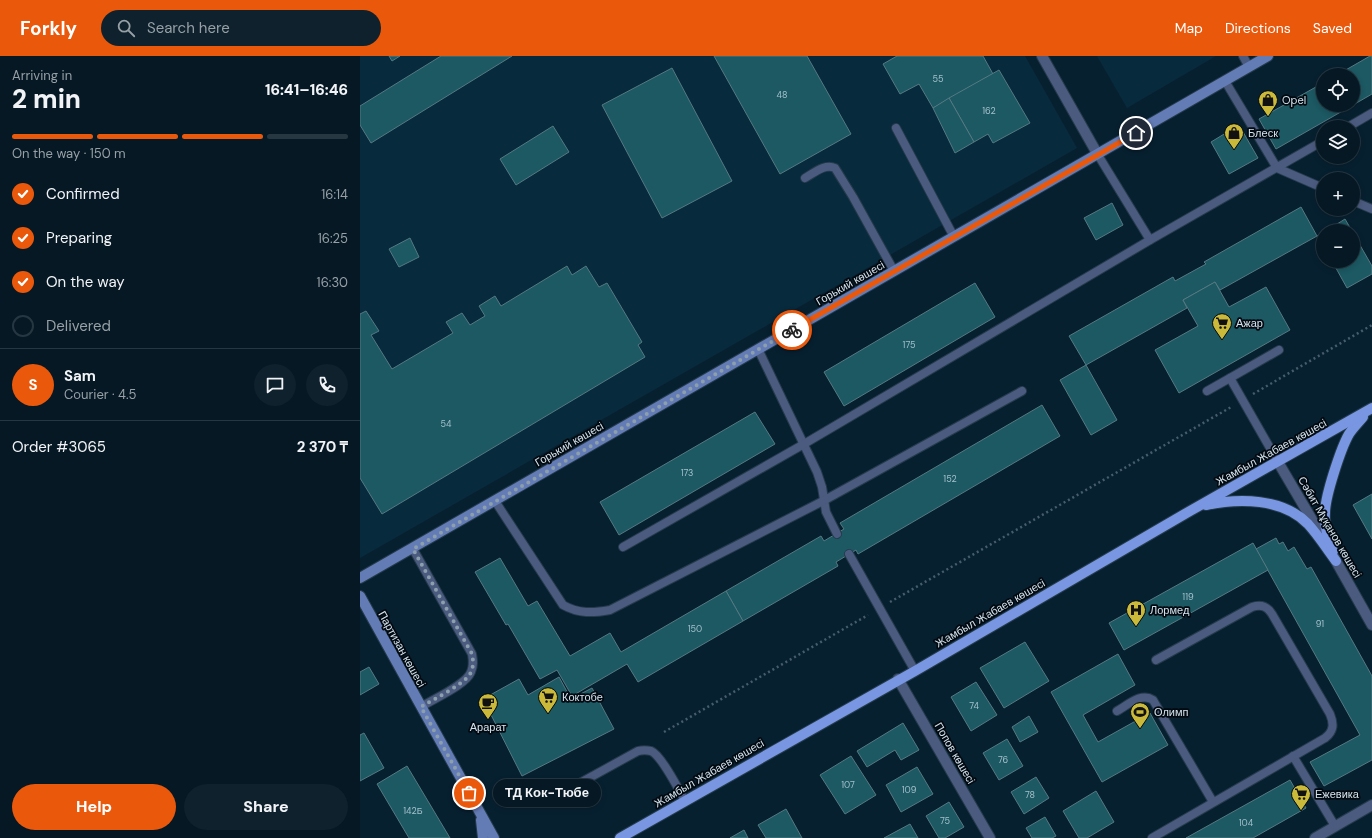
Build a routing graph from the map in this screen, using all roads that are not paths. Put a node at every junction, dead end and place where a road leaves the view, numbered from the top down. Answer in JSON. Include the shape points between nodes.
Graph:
{"nodes":[{"id":1,"x":1042,"y":56,"type":"edge"},
{"id":2,"x":1243,"y":56,"type":"edge"},
{"id":3,"x":1268,"y":56,"type":"edge"},
{"id":4,"x":1249,"y":67,"type":"junction"},
{"id":5,"x":1225,"y":81,"type":"junction"},
{"id":6,"x":1372,"y":113,"type":"edge"},
{"id":7,"x":1360,"y":120,"type":"edge"},
{"id":8,"x":896,"y":128,"type":"dead end"},
{"id":9,"x":1316,"y":145,"type":"edge"},
{"id":10,"x":1098,"y":155,"type":"junction"},
{"id":11,"x":1278,"y":168,"type":"junction"},
{"id":12,"x":805,"y":178,"type":"dead end"},
{"id":13,"x":1316,"y":185,"type":"edge"},
{"id":14,"x":1360,"y":204,"type":"edge"},
{"id":15,"x":1372,"y":209,"type":"edge"},
{"id":16,"x":954,"y":237,"type":"junction"},
{"id":17,"x":1150,"y":240,"type":"junction"},
{"id":18,"x":894,"y":271,"type":"junction"},
{"id":19,"x":758,"y":349,"type":"junction"},
{"id":20,"x":1279,"y":350,"type":"dead end"},
{"id":21,"x":1230,"y":378,"type":"junction"},
{"id":22,"x":1022,"y":391,"type":"dead end"},
{"id":23,"x":1207,"y":391,"type":"dead end"},
{"id":24,"x":1371,"y":409,"type":"edge"},
{"id":25,"x":804,"y":444,"type":"junction"},
{"id":26,"x":1278,"y":462,"type":"junction"},
{"id":27,"x":494,"y":501,"type":"junction"},
{"id":28,"x":823,"y":501,"type":"junction"},
{"id":29,"x":1190,"y":511,"type":"junction"},
{"id":30,"x":837,"y":534,"type":"dead end"},
{"id":31,"x":623,"y":547,"type":"dead end"},
{"id":32,"x":413,"y":549,"type":"junction"},
{"id":33,"x":849,"y":554,"type":"dead end"},
{"id":34,"x":1336,"y":561,"type":"junction"},
{"id":35,"x":360,"y":578,"type":"edge"},
{"id":36,"x":360,"y":596,"type":"edge"},
{"id":37,"x":1372,"y":625,"type":"edge"},
{"id":38,"x":1156,"y":660,"type":"dead end"},
{"id":39,"x":915,"y":671,"type":"junction"},
{"id":40,"x":898,"y":679,"type":"junction"},
{"id":41,"x":421,"y":707,"type":"junction"},
{"id":42,"x":1117,"y":711,"type":"dead end"},
{"id":43,"x":1293,"y":756,"type":"junction"},
{"id":44,"x":560,"y":794,"type":"dead end"},
{"id":45,"x":685,"y":801,"type":"junction"},
{"id":46,"x":1213,"y":802,"type":"junction"},
{"id":47,"x":476,"y":805,"type":"junction"},
{"id":48,"x":1372,"y":805,"type":"edge"},
{"id":49,"x":1335,"y":826,"type":"junction"},
{"id":50,"x":483,"y":838,"type":"edge"},
{"id":51,"x":494,"y":838,"type":"edge"},
{"id":52,"x":620,"y":838,"type":"edge"},
{"id":53,"x":990,"y":838,"type":"edge"},
{"id":54,"x":1152,"y":838,"type":"edge"},
{"id":55,"x":1315,"y":838,"type":"edge"}],
"edges":[{"from":1,"to":10,"type":"street"},
{"from":2,"to":4,"type":"lane"},
{"from":3,"to":4,"type":"main road","name":"Горький көшесі"},
{"from":4,"to":5,"type":"main road","name":"Горький көшесі"},
{"from":5,"to":10,"type":"main road","name":"Горький көшесі"},
{"from":5,"to":11,"type":"lane"},
{"from":6,"to":7,"type":"lane"},
{"from":8,"to":16,"type":"lane"},
{"from":9,"to":11,"type":"lane"},
{"from":10,"to":16,"type":"main road","name":"Горький көшесі"},
{"from":10,"to":17,"type":"lane"},
{"from":11,"to":13,"type":"lane"},
{"from":11,"to":17,"type":"lane"},
{"from":12,"to":18,"type":"lane","via":[[827,166],[835,168]]},
{"from":14,"to":15,"type":"lane"},
{"from":16,"to":18,"type":"main road","name":"Горький көшесі"},
{"from":17,"to":25,"type":"lane"},
{"from":18,"to":19,"type":"main road","name":"Горький көшесі"},
{"from":19,"to":25,"type":"lane"},
{"from":19,"to":27,"type":"main road","name":"Горький көшесі"},
{"from":20,"to":21,"type":"lane"},
{"from":21,"to":23,"type":"lane"},
{"from":21,"to":26,"type":"lane"},
{"from":22,"to":28,"type":"lane"},
{"from":24,"to":26,"type":"main road","name":"Жамбыл Жабаев көшесі"},
{"from":24,"to":34,"type":"main road","via":[[1355,426],[1344,445],[1327,498],[1325,526]]},
{"from":25,"to":28,"type":"lane","via":[[822,487]]},
{"from":25,"to":31,"type":"lane"},
{"from":26,"to":29,"type":"main road","name":"Жамбыл Жабаев көшесі"},
{"from":26,"to":34,"type":"street","name":"Сәбит Мұқанов көшесі"},
{"from":27,"to":28,"type":"lane","via":[[563,605],[583,612],[610,610]]},
{"from":27,"to":32,"type":"main road","name":"Горький көшесі"},
{"from":28,"to":30,"type":"lane"},
{"from":29,"to":34,"type":"main road","via":[[1231,501],[1274,505],[1293,513],[1308,524]]},
{"from":29,"to":39,"type":"main road","name":"Жамбыл Жабаев көшесі"},
{"from":32,"to":35,"type":"main road","name":"Горький көшесі"},
{"from":32,"to":41,"type":"lane","via":[[472,654],[474,663],[466,681]]},
{"from":33,"to":39,"type":"lane"},
{"from":34,"to":37,"type":"street","name":"Сәбит Мұқанов көшесі"},
{"from":36,"to":41,"type":"main road","name":"Партизан көшесі"},
{"from":38,"to":43,"type":"lane","via":[[1252,607],[1268,608],[1333,722],[1330,734]]},
{"from":39,"to":40,"type":"main road","name":"Жамбыл Жабаев көшесі"},
{"from":40,"to":45,"type":"main road","name":"Жамбыл Жабаев көшесі"},
{"from":40,"to":53,"type":"street","name":"Попов көшесі"},
{"from":41,"to":47,"type":"main road","name":"Партизан көшесі"},
{"from":42,"to":46,"type":"lane","via":[[1143,697],[1153,700]]},
{"from":43,"to":46,"type":"lane"},
{"from":43,"to":49,"type":"lane"},
{"from":44,"to":45,"type":"lane","via":[[638,751],[645,750],[651,751],[661,760]]},
{"from":45,"to":52,"type":"main road","name":"Жамбыл Жабаев көшесі"},
{"from":46,"to":54,"type":"lane"},
{"from":47,"to":50,"type":"main road"},
{"from":47,"to":51,"type":"main road","name":"Партизан көшесі"},
{"from":48,"to":49,"type":"street"},
{"from":49,"to":55,"type":"street"}]}
